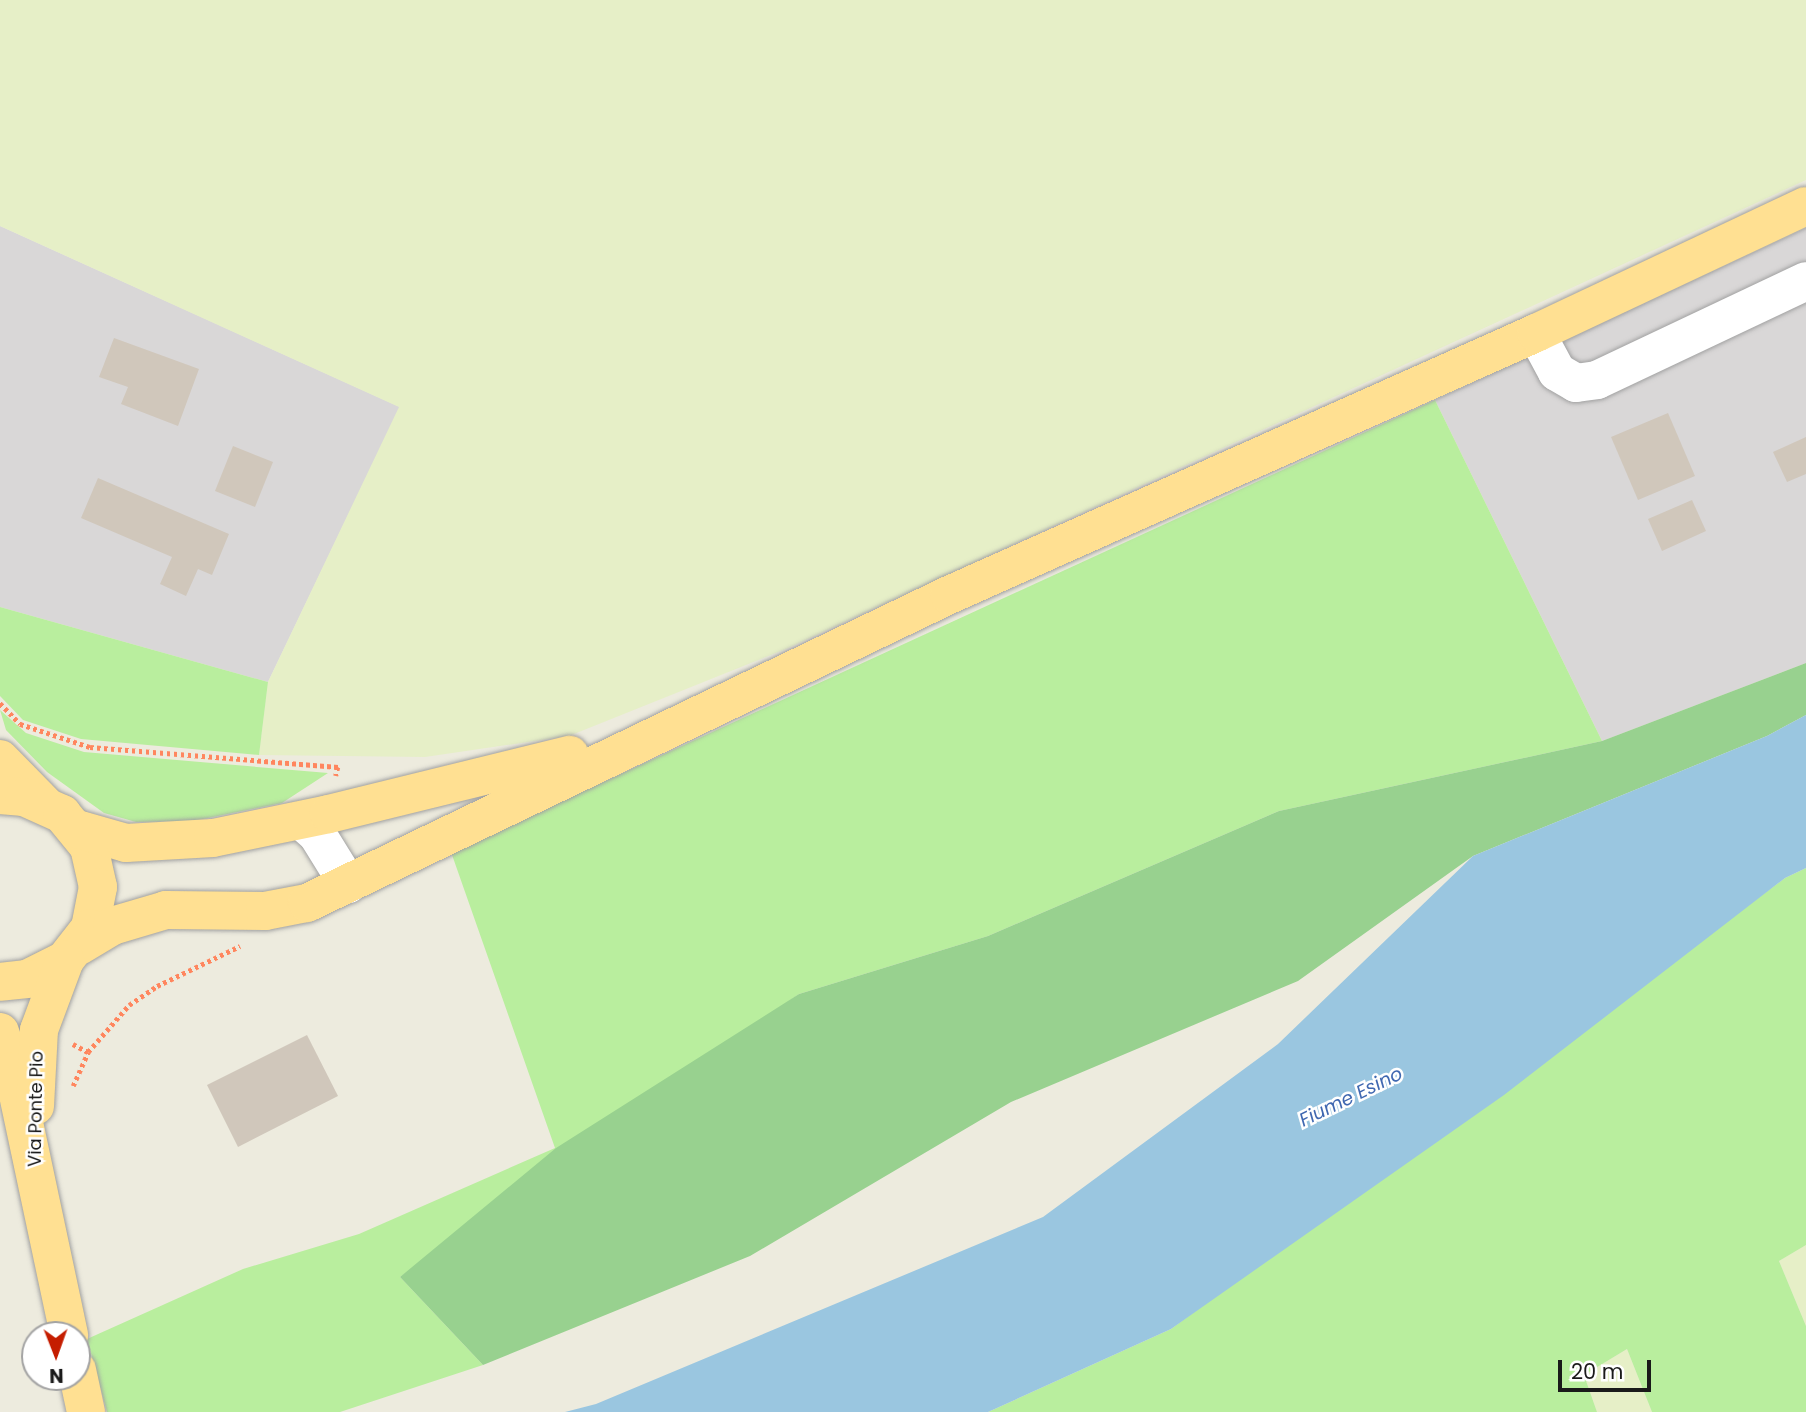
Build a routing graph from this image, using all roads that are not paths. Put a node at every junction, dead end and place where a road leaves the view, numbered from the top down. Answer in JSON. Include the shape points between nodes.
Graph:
{"nodes":[{"id":1,"x":1806,"y":206,"type":"edge"},
{"id":2,"x":1806,"y":281,"type":"edge"},
{"id":3,"x":1536,"y":333,"type":"junction"},
{"id":4,"x":682,"y":720,"type":"junction"},
{"id":5,"x":0,"y":759,"type":"edge"},
{"id":6,"x":0,"y":795,"type":"edge"},
{"id":7,"x":44,"y":804,"type":"junction"},
{"id":8,"x":315,"y":817,"type":"junction"},
{"id":9,"x":77,"y":829,"type":"junction"},
{"id":10,"x":348,"y":884,"type":"junction"},
{"id":11,"x":72,"y":953,"type":"junction"},
{"id":12,"x":0,"y":982,"type":"edge"},
{"id":13,"x":0,"y":1032,"type":"edge"},
{"id":14,"x":35,"y":1178,"type":"junction"},
{"id":15,"x":66,"y":1321,"type":"edge"},
{"id":16,"x":82,"y":1391,"type":"edge"},
{"id":17,"x":86,"y":1412,"type":"edge"}],
"edges":[{"from":1,"to":3,"type":"main road"},
{"from":2,"to":3,"type":"street","via":[[1597,380],[1576,383],[1557,372]]},
{"from":3,"to":4,"type":"main road","via":[[949,594]]},
{"from":4,"to":8,"type":"main road","via":[[528,767]]},
{"from":4,"to":10,"type":"main road"},
{"from":5,"to":7,"type":"main road","name":"Via Ponte Pio"},
{"from":6,"to":7,"type":"main road","name":"Via Ponte Pio"},
{"from":7,"to":9,"type":"main road","name":"Via Ponte Pio"},
{"from":8,"to":9,"type":"main road","via":[[158,843],[127,843]]},
{"from":8,"to":10,"type":"street","via":[[317,834]]},
{"from":9,"to":11,"type":"main road","name":"Via Ponte Pio","via":[[89,847],[99,887],[90,928]]},
{"from":10,"to":11,"type":"main road","via":[[306,903],[265,911],[199,909],[143,915]]},
{"from":11,"to":12,"type":"main road","via":[[27,979]]},
{"from":11,"to":14,"type":"main road","name":"Via Ponte Pio","via":[[39,1030]]},
{"from":13,"to":14,"type":"main road","name":"Via Ponte Pio","via":[[13,1071]]},
{"from":14,"to":15,"type":"main road","name":"Via Ponte Pio"},
{"from":16,"to":17,"type":"main road"}]}
